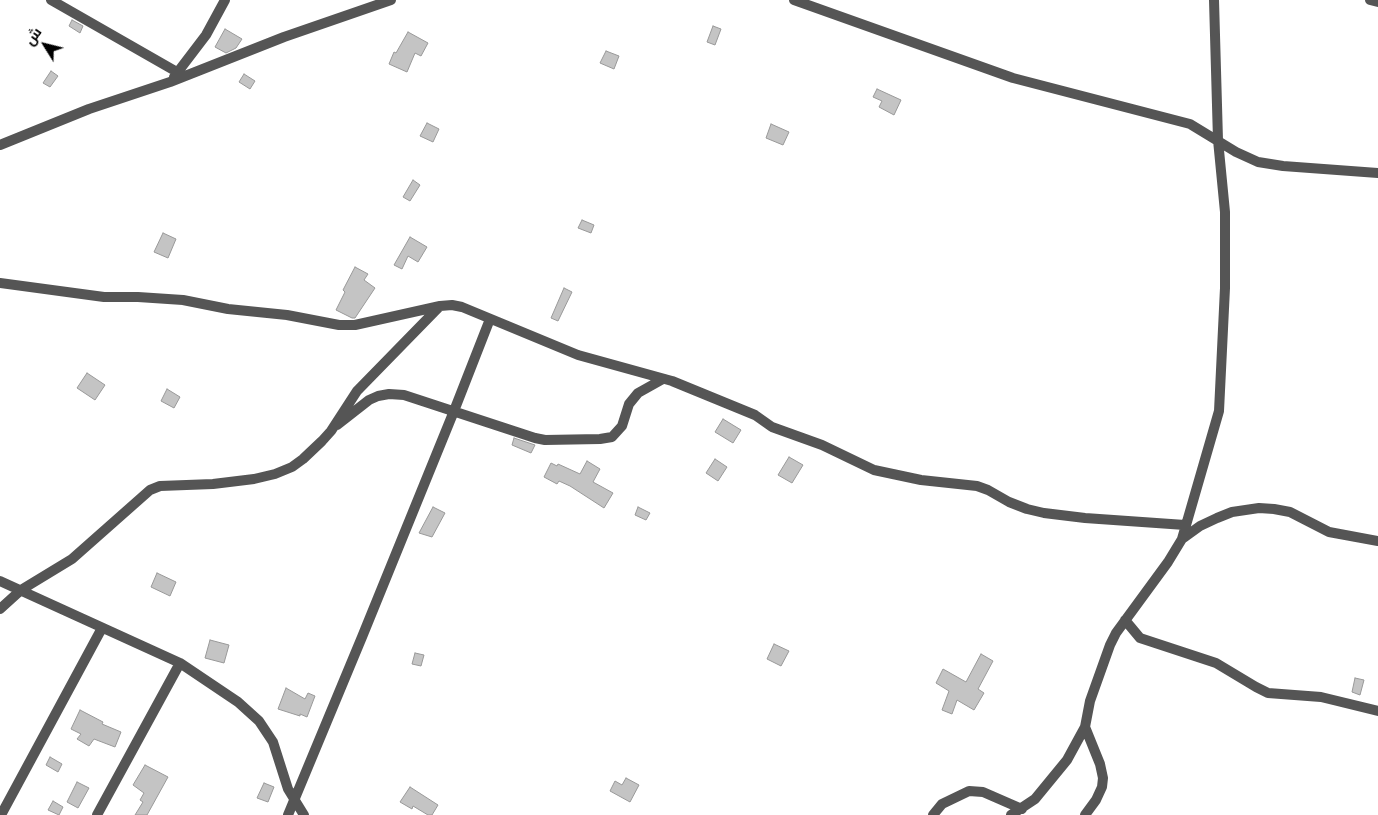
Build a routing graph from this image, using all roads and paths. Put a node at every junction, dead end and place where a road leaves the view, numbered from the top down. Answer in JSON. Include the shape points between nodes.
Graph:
{"nodes":[{"id":1,"x":51,"y":0,"type":"edge"},
{"id":2,"x":225,"y":0,"type":"edge"},
{"id":3,"x":391,"y":0,"type":"edge"},
{"id":4,"x":794,"y":0,"type":"edge"},
{"id":5,"x":1214,"y":0,"type":"edge"},
{"id":6,"x":1370,"y":0,"type":"edge"},
{"id":7,"x":1378,"y":2,"type":"edge"},
{"id":8,"x":177,"y":72,"type":"junction"},
{"id":9,"x":170,"y":82,"type":"junction"},
{"id":10,"x":1218,"y":140,"type":"junction"},
{"id":11,"x":0,"y":146,"type":"edge"},
{"id":12,"x":1378,"y":173,"type":"edge"},
{"id":13,"x":0,"y":283,"type":"edge"},
{"id":14,"x":440,"y":306,"type":"junction"},
{"id":15,"x":490,"y":319,"type":"junction"},
{"id":16,"x":663,"y":378,"type":"junction"},
{"id":17,"x":454,"y":411,"type":"junction"},
{"id":18,"x":331,"y":431,"type":"junction"},
{"id":19,"x":1185,"y":525,"type":"junction"},
{"id":20,"x":1182,"y":539,"type":"junction"},
{"id":21,"x":1378,"y":542,"type":"edge"},
{"id":22,"x":0,"y":581,"type":"edge"},
{"id":23,"x":21,"y":590,"type":"junction"},
{"id":24,"x":0,"y":609,"type":"edge"},
{"id":25,"x":1126,"y":620,"type":"junction"},
{"id":26,"x":102,"y":628,"type":"junction"},
{"id":27,"x":180,"y":663,"type":"junction"},
{"id":28,"x":1378,"y":711,"type":"edge"},
{"id":29,"x":1085,"y":726,"type":"junction"},
{"id":30,"x":294,"y":800,"type":"junction"},
{"id":31,"x":1022,"y":809,"type":"junction"},
{"id":32,"x":1,"y":815,"type":"edge"},
{"id":33,"x":98,"y":815,"type":"edge"},
{"id":34,"x":288,"y":815,"type":"edge"},
{"id":35,"x":304,"y":815,"type":"edge"},
{"id":36,"x":933,"y":815,"type":"edge"},
{"id":37,"x":1011,"y":815,"type":"edge"},
{"id":38,"x":1085,"y":815,"type":"edge"}],
"edges":[{"from":1,"to":8,"type":"street"},
{"from":2,"to":8,"type":"street","via":[[206,35]]},
{"from":3,"to":9,"type":"street","via":[[284,37]]},
{"from":4,"to":10,"type":"street","via":[[1014,78],[1184,122]]},
{"from":5,"to":10,"type":"street"},
{"from":6,"to":7,"type":"street"},
{"from":8,"to":9,"type":"street"},
{"from":9,"to":11,"type":"street","via":[[89,108]]},
{"from":10,"to":12,"type":"street","via":[[1246,157],[1268,164]]},
{"from":10,"to":19,"type":"street","via":[[1225,212],[1225,288],[1218,411]]},
{"from":13,"to":14,"type":"street","via":[[104,297],[183,300],[339,325],[355,325]]},
{"from":14,"to":15,"type":"street","via":[[462,307]]},
{"from":14,"to":18,"type":"street","via":[[357,391]]},
{"from":15,"to":16,"type":"street","via":[[578,355]]},
{"from":15,"to":17,"type":"street"},
{"from":16,"to":17,"type":"street","via":[[638,393],[629,404],[622,426],[612,437],[600,440],[545,440]]},
{"from":16,"to":19,"type":"street","via":[[755,415],[772,427],[822,445],[874,470],[921,480],[977,486],[1009,502],[1044,513]]},
{"from":17,"to":18,"type":"street","via":[[404,395],[378,396]]},
{"from":17,"to":30,"type":"street"},
{"from":18,"to":23,"type":"street","via":[[303,459],[275,474],[212,484],[160,486],[150,490],[72,559]]},
{"from":19,"to":20,"type":"street"},
{"from":20,"to":21,"type":"street","via":[[1217,518],[1259,508],[1290,512],[1329,532]]},
{"from":20,"to":25,"type":"street"},
{"from":22,"to":23,"type":"street"},
{"from":23,"to":24,"type":"street"},
{"from":23,"to":26,"type":"street"},
{"from":25,"to":28,"type":"street","via":[[1140,638],[1216,662],[1268,693],[1321,697]]},
{"from":25,"to":29,"type":"street","via":[[1110,645],[1090,701]]},
{"from":26,"to":27,"type":"street"},
{"from":26,"to":32,"type":"street"},
{"from":27,"to":30,"type":"street","via":[[238,702],[259,721],[273,742]]},
{"from":27,"to":33,"type":"street"},
{"from":29,"to":31,"type":"street","via":[[1056,775]]},
{"from":29,"to":38,"type":"street","via":[[1103,778],[1096,800]]},
{"from":30,"to":34,"type":"street"},
{"from":30,"to":35,"type":"street"},
{"from":31,"to":36,"type":"street","via":[[983,792],[969,791],[942,804]]},
{"from":31,"to":37,"type":"street"}]}
